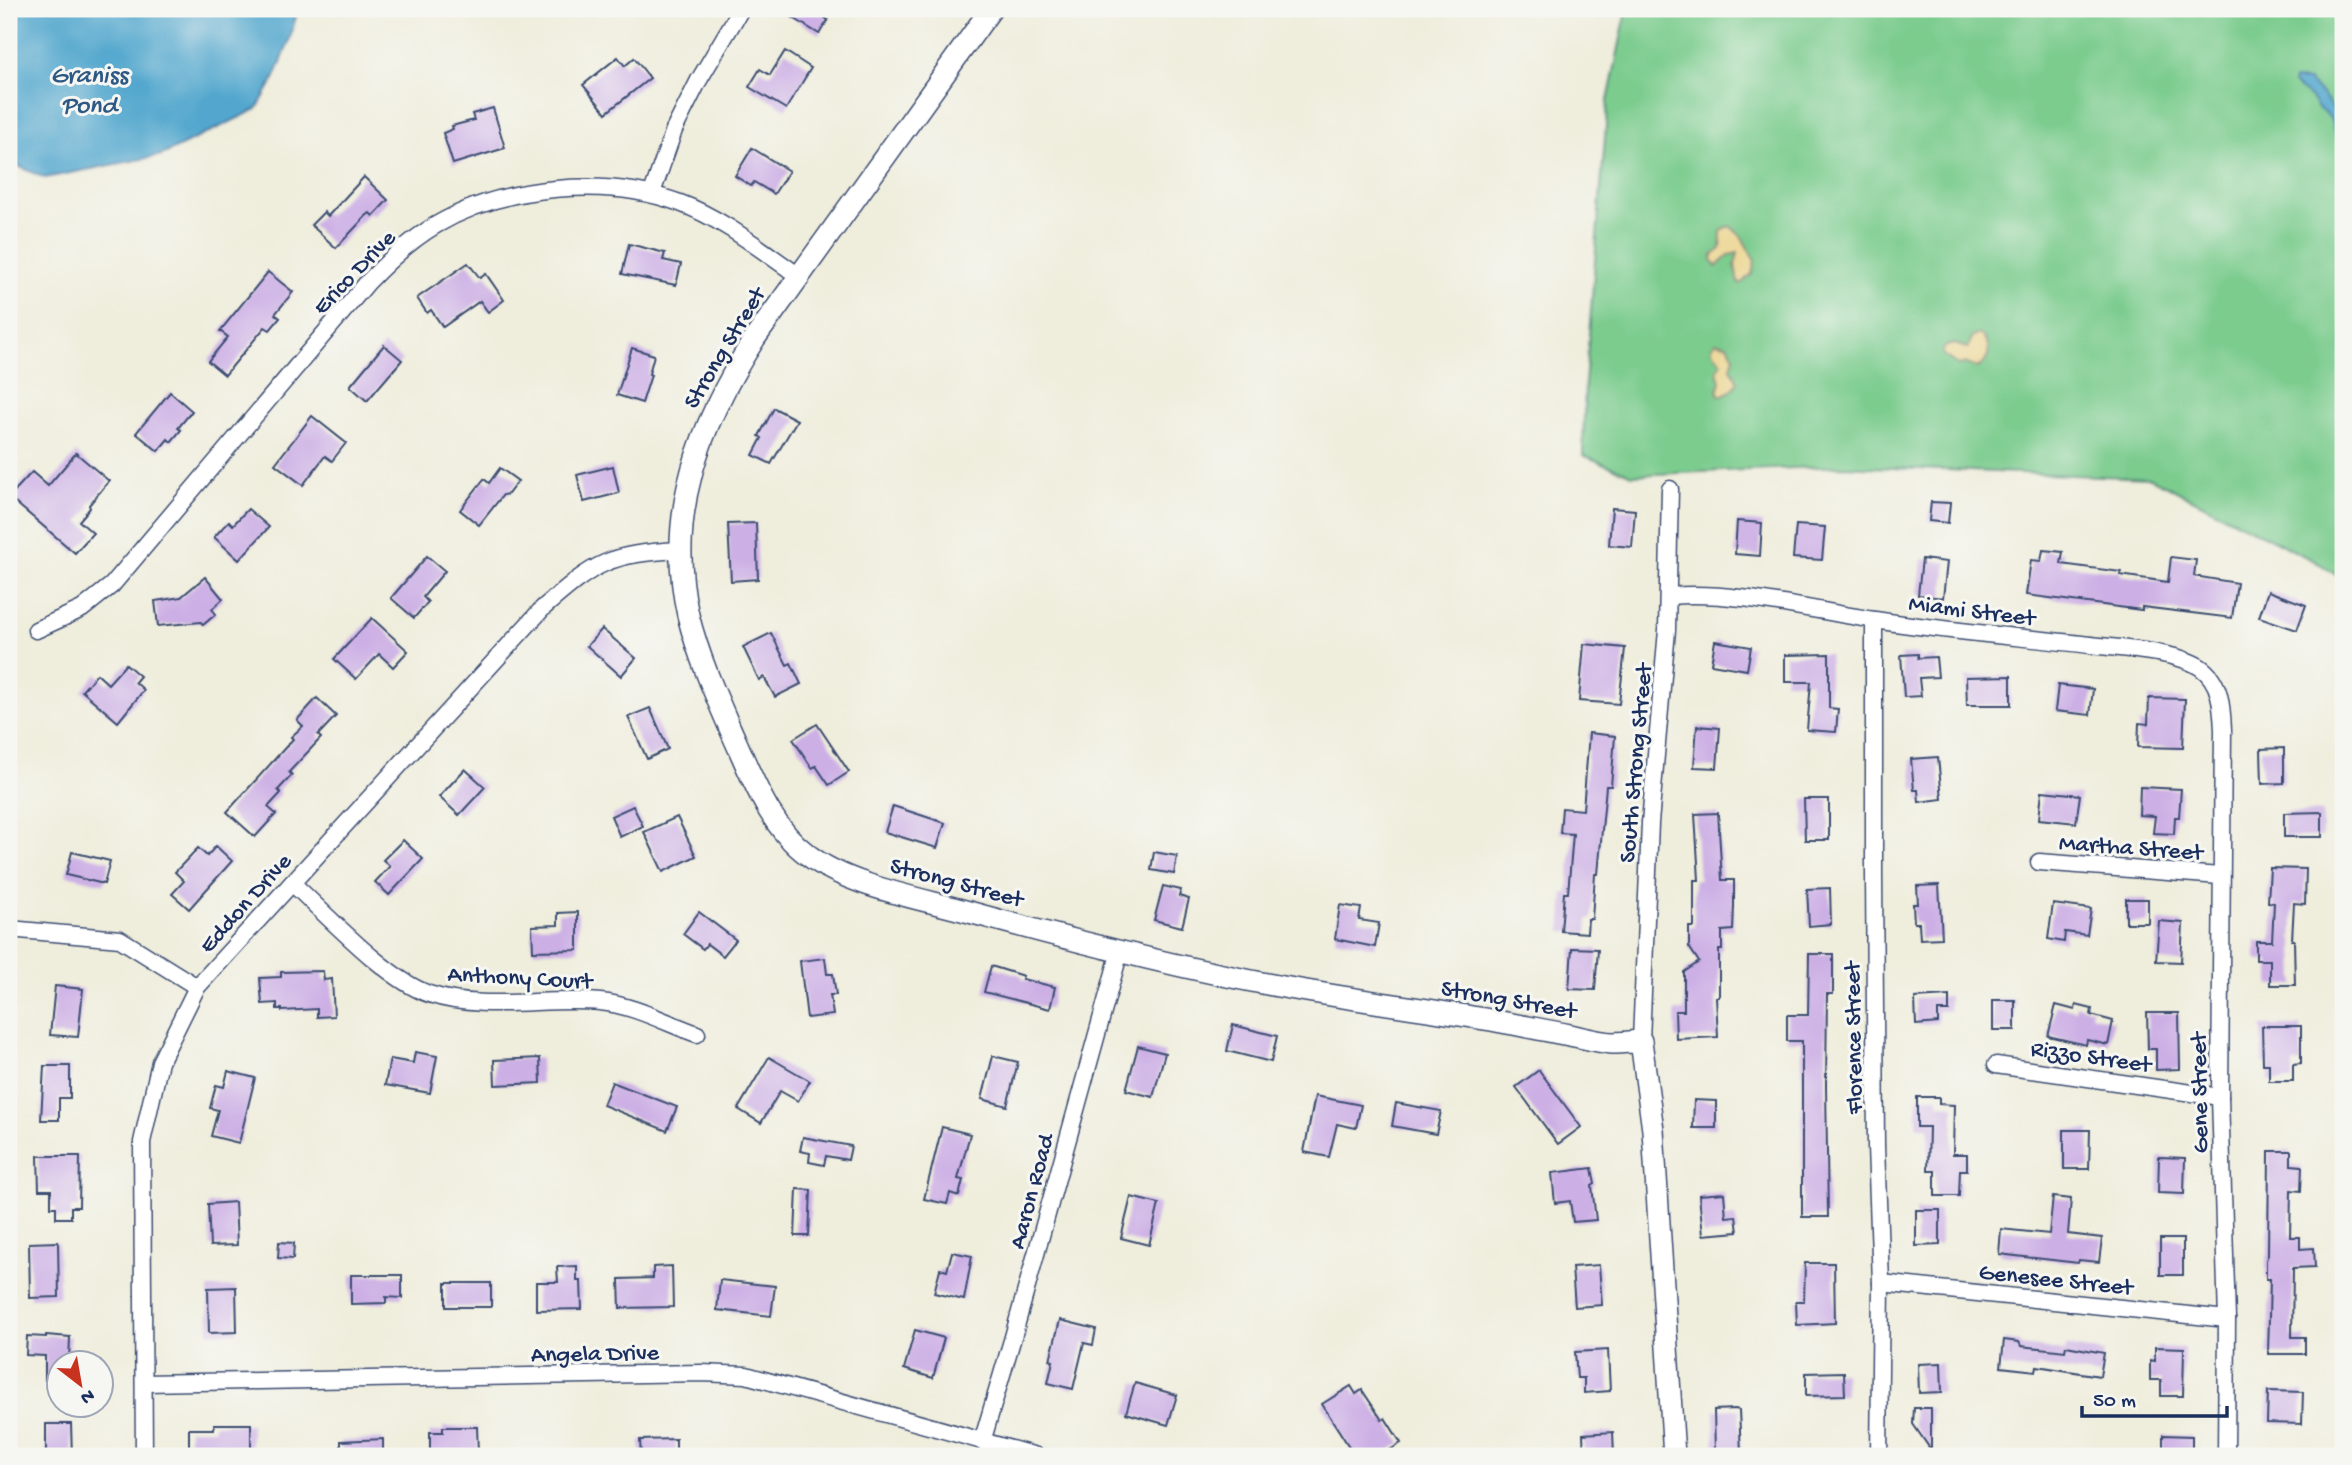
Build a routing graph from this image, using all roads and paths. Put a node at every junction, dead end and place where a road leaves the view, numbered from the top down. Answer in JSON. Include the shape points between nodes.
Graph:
{"nodes":[{"id":1,"x":741,"y":9,"type":"edge"},
{"id":2,"x":991,"y":9,"type":"edge"},
{"id":3,"x":652,"y":193,"type":"junction"},
{"id":4,"x":799,"y":276,"type":"junction"},
{"id":5,"x":1670,"y":489,"type":"dead end"},
{"id":6,"x":681,"y":550,"type":"junction"},
{"id":7,"x":1669,"y":596,"type":"junction"},
{"id":8,"x":1874,"y":620,"type":"junction"},
{"id":9,"x":36,"y":630,"type":"dead end"},
{"id":10,"x":2223,"y":730,"type":"joint"},
{"id":11,"x":2039,"y":862,"type":"dead end"},
{"id":12,"x":2220,"y":876,"type":"junction"},
{"id":13,"x":292,"y":883,"type":"junction"},
{"id":14,"x":9,"y":929,"type":"edge"},
{"id":15,"x":1120,"y":951,"type":"junction"},
{"id":16,"x":197,"y":988,"type":"junction"},
{"id":17,"x":696,"y":1034,"type":"dead end"},
{"id":18,"x":1641,"y":1041,"type":"junction"},
{"id":19,"x":1996,"y":1065,"type":"dead end"},
{"id":20,"x":2220,"y":1097,"type":"junction"},
{"id":21,"x":1881,"y":1283,"type":"junction"},
{"id":22,"x":2227,"y":1319,"type":"junction"},
{"id":23,"x":144,"y":1383,"type":"junction"},
{"id":24,"x":982,"y":1442,"type":"junction"},
{"id":25,"x":145,"y":1456,"type":"edge"},
{"id":26,"x":1037,"y":1456,"type":"edge"},
{"id":27,"x":1674,"y":1456,"type":"edge"},
{"id":28,"x":1879,"y":1456,"type":"edge"},
{"id":29,"x":2226,"y":1456,"type":"edge"}],
"edges":[{"from":1,"to":3,"type":"street","via":[[674,130]]},
{"from":2,"to":4,"type":"street","name":"Strong Street"},
{"from":3,"to":4,"type":"street","name":"Erico Drive","via":[[718,222]]},
{"from":3,"to":9,"type":"street","name":"Erico Drive","via":[[597,187],[533,191],[463,211],[410,243],[367,283],[112,585],[82,609]]},
{"from":4,"to":6,"type":"street","name":"Strong Street","via":[[738,363],[710,415],[689,484]]},
{"from":5,"to":7,"type":"street","name":"South Strong Street"},
{"from":6,"to":13,"type":"street","name":"Eddon Drive","via":[[621,556],[598,564],[543,608]]},
{"from":6,"to":15,"type":"street","name":"Strong Street","via":[[689,617],[709,677],[760,793],[792,841],[820,864],[863,882]]},
{"from":7,"to":8,"type":"street","name":"Miami Street","via":[[1728,597]]},
{"from":7,"to":18,"type":"street","name":"South Strong Street","via":[[1651,812]]},
{"from":8,"to":10,"type":"street","name":"Miami Street","via":[[2183,660],[2203,669],[2216,684]]},
{"from":8,"to":21,"type":"street","name":"Florence Street","via":[[1874,969]]},
{"from":10,"to":12,"type":"street","name":"Gene Street"},
{"from":11,"to":12,"type":"street","name":"Martha Street"},
{"from":12,"to":20,"type":"street","name":"Gene Street"},
{"from":13,"to":16,"type":"street","name":"Eddon Drive"},
{"from":13,"to":17,"type":"street","name":"Anthony Court","via":[[377,960],[409,985],[428,993],[477,1002],[600,1002]]},
{"from":14,"to":16,"type":"street","via":[[120,939]]},
{"from":15,"to":18,"type":"street","name":"Strong Street","via":[[1278,986],[1611,1043]]},
{"from":15,"to":24,"type":"street","name":"Aaron Road"},
{"from":16,"to":23,"type":"street","name":"Eddon Drive","via":[[160,1062],[142,1142]]},
{"from":18,"to":27,"type":"street","via":[[1653,1130]]},
{"from":19,"to":20,"type":"street","name":"Rizzo Street"},
{"from":20,"to":22,"type":"street","name":"Gene Street"},
{"from":21,"to":22,"type":"street","name":"Genesee Street"},
{"from":21,"to":28,"type":"street","name":"Florence Street"},
{"from":22,"to":29,"type":"street","name":"Gene Street"},
{"from":23,"to":24,"type":"street","name":"Angela Drive","via":[[688,1373],[746,1376]]},
{"from":23,"to":25,"type":"street","name":"Eddon Drive"},
{"from":24,"to":26,"type":"street","name":"Angela Drive"}]}
